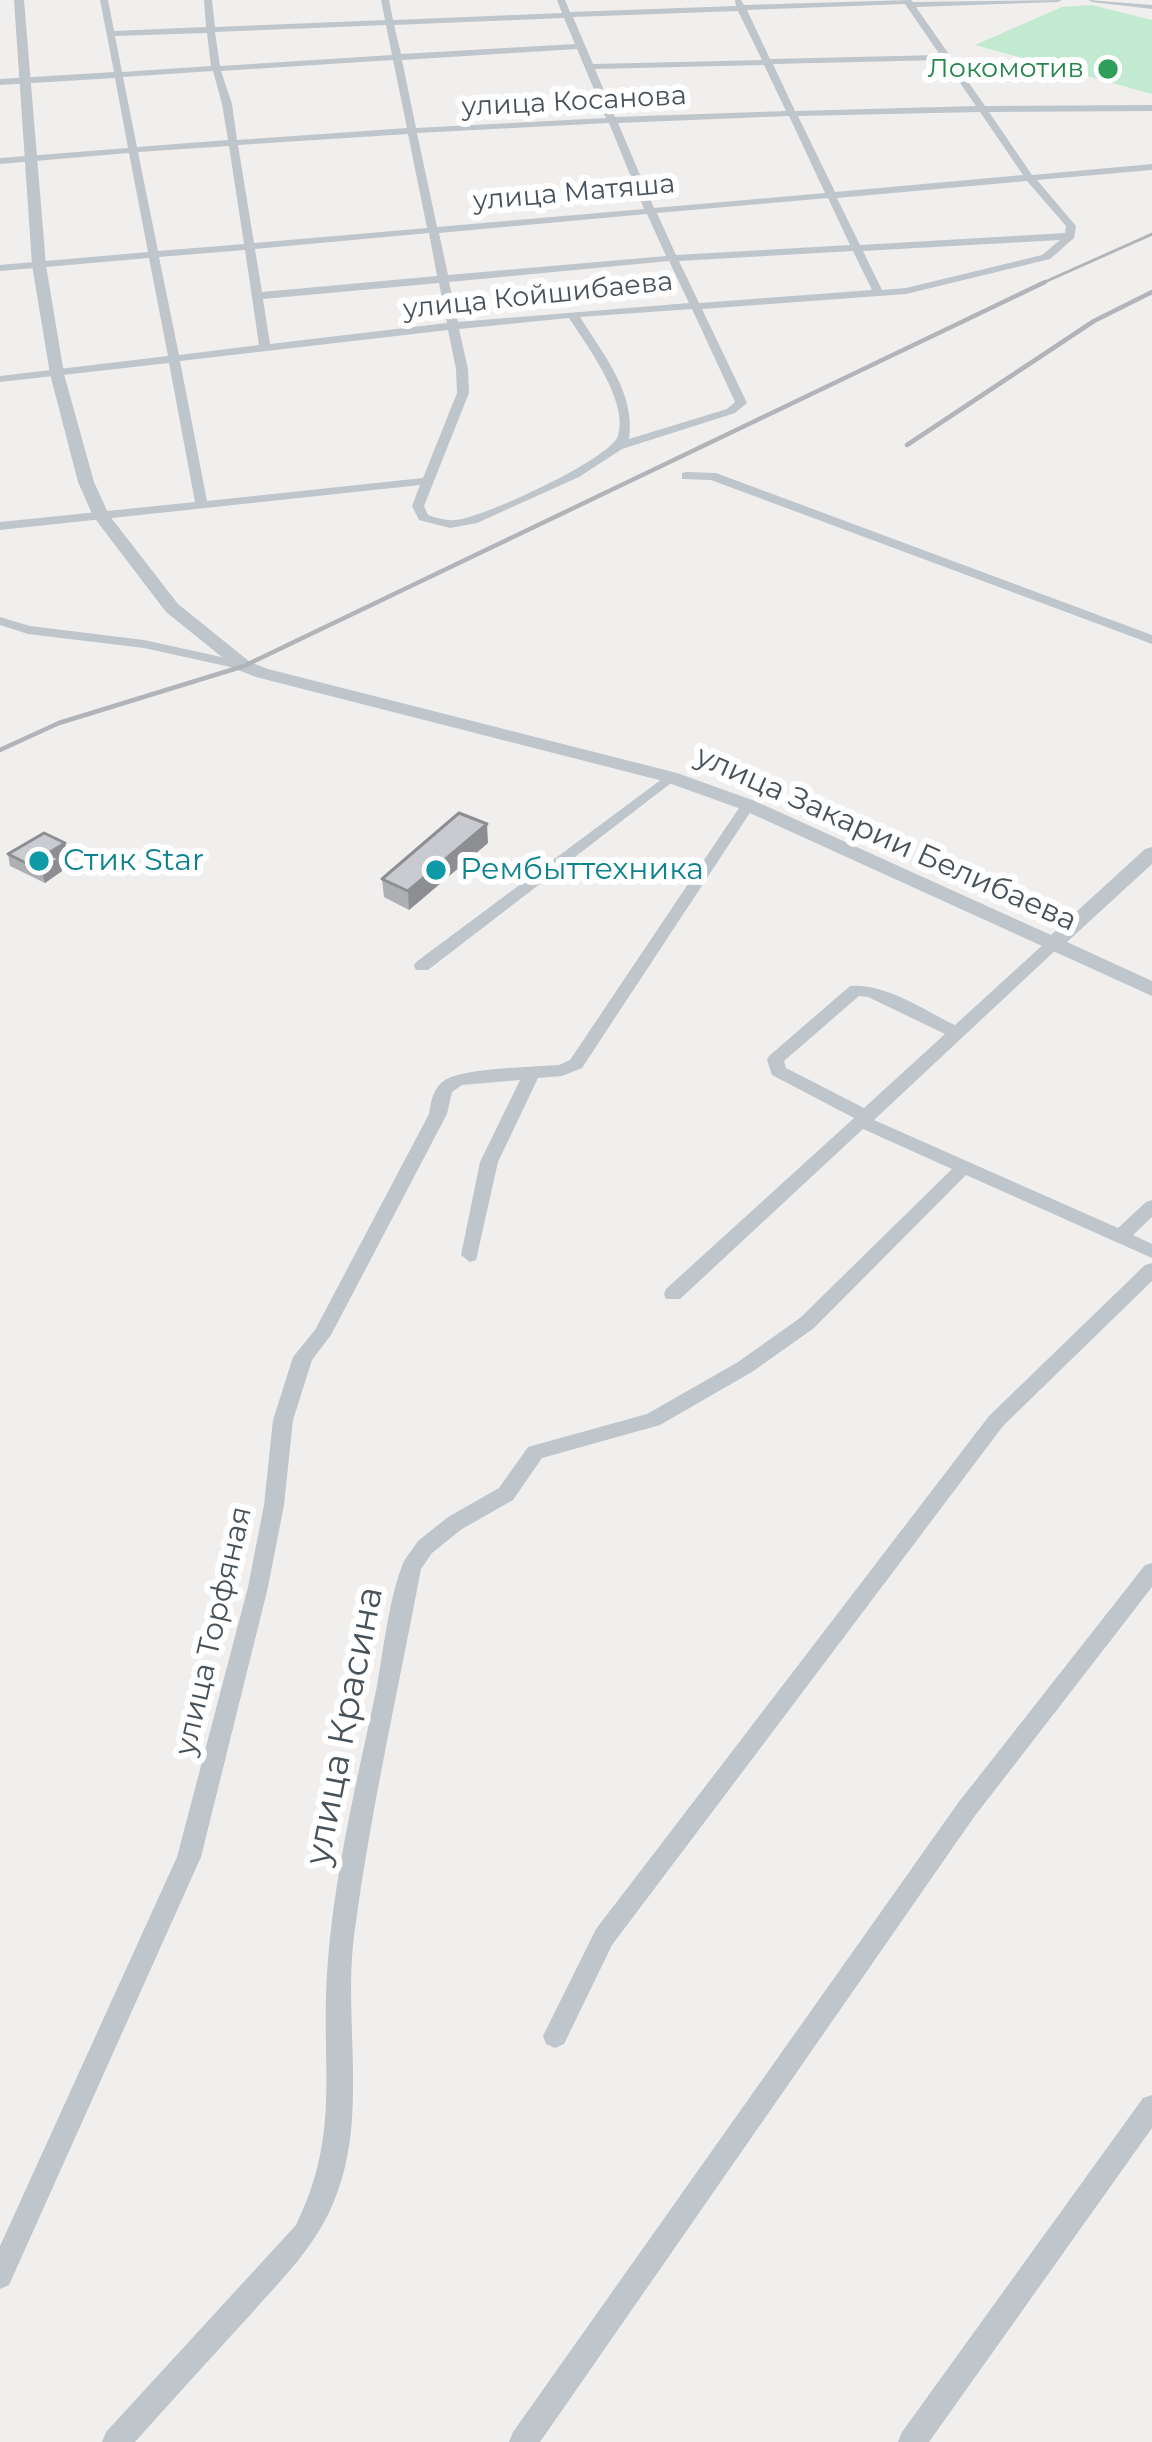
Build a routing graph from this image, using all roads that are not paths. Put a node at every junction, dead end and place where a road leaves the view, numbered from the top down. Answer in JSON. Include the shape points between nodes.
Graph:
{"nodes":[{"id":1,"x":19,"y":0,"type":"edge"},
{"id":2,"x":104,"y":0,"type":"edge"},
{"id":3,"x":208,"y":0,"type":"edge"},
{"id":4,"x":385,"y":0,"type":"edge"},
{"id":5,"x":561,"y":0,"type":"edge"},
{"id":6,"x":1058,"y":0,"type":"edge"},
{"id":7,"x":1092,"y":0,"type":"edge"},
{"id":8,"x":908,"y":2,"type":"edge"},
{"id":9,"x":740,"y":5,"type":"edge"},
{"id":10,"x":1152,"y":7,"type":"edge"},
{"id":11,"x":567,"y":16,"type":"junction"},
{"id":12,"x":390,"y":22,"type":"junction"},
{"id":13,"x":210,"y":28,"type":"junction"},
{"id":14,"x":110,"y":34,"type":"junction"},
{"id":15,"x":579,"y":46,"type":"junction"},
{"id":16,"x":396,"y":57,"type":"junction"},
{"id":17,"x":947,"y":57,"type":"junction"},
{"id":18,"x":770,"y":62,"type":"junction"},
{"id":19,"x":589,"y":68,"type":"junction"},
{"id":20,"x":218,"y":69,"type":"junction"},
{"id":21,"x":118,"y":75,"type":"junction"},
{"id":22,"x":26,"y":81,"type":"junction"},
{"id":23,"x":0,"y":82,"type":"edge"},
{"id":24,"x":981,"y":108,"type":"junction"},
{"id":25,"x":1152,"y":108,"type":"edge"},
{"id":26,"x":793,"y":113,"type":"junction"},
{"id":27,"x":610,"y":120,"type":"junction"},
{"id":28,"x":415,"y":131,"type":"junction"},
{"id":29,"x":231,"y":142,"type":"junction"},
{"id":30,"x":133,"y":150,"type":"junction"},
{"id":31,"x":32,"y":158,"type":"junction"},
{"id":32,"x":0,"y":161,"type":"edge"},
{"id":33,"x":1152,"y":166,"type":"edge"},
{"id":34,"x":1029,"y":177,"type":"junction"},
{"id":35,"x":832,"y":194,"type":"junction"},
{"id":36,"x":650,"y":210,"type":"junction"},
{"id":37,"x":433,"y":230,"type":"junction"},
{"id":38,"x":1070,"y":236,"type":"junction"},
{"id":39,"x":252,"y":247,"type":"junction"},
{"id":40,"x":856,"y":248,"type":"junction"},
{"id":41,"x":152,"y":255,"type":"junction"},
{"id":42,"x":673,"y":258,"type":"junction"},
{"id":43,"x":39,"y":265,"type":"junction"},
{"id":44,"x":0,"y":268,"type":"edge"},
{"id":45,"x":445,"y":279,"type":"junction"},
{"id":46,"x":879,"y":294,"type":"junction"},
{"id":47,"x":258,"y":296,"type":"junction"},
{"id":48,"x":695,"y":305,"type":"junction"},
{"id":49,"x":572,"y":314,"type":"junction"},
{"id":50,"x":455,"y":328,"type":"junction"},
{"id":51,"x":265,"y":349,"type":"junction"},
{"id":52,"x":172,"y":358,"type":"junction"},
{"id":53,"x":57,"y":374,"type":"junction"},
{"id":54,"x":0,"y":379,"type":"edge"},
{"id":55,"x":622,"y":445,"type":"junction"},
{"id":56,"x":686,"y":476,"type":"dead end"},
{"id":57,"x":428,"y":481,"type":"junction"},
{"id":58,"x":202,"y":504,"type":"junction"},
{"id":59,"x":101,"y":516,"type":"junction"},
{"id":60,"x":0,"y":526,"type":"edge"},
{"id":61,"x":0,"y":621,"type":"edge"},
{"id":62,"x":1152,"y":640,"type":"edge"},
{"id":63,"x":244,"y":666,"type":"junction"},
{"id":64,"x":670,"y":777,"type":"junction"},
{"id":65,"x":748,"y":805,"type":"junction"},
{"id":66,"x":1152,"y":853,"type":"edge"},
{"id":67,"x":1053,"y":944,"type":"junction"},
{"id":68,"x":422,"y":965,"type":"dead end"},
{"id":69,"x":1152,"y":989,"type":"edge"},
{"id":70,"x":957,"y":1034,"type":"junction"},
{"id":71,"x":532,"y":1073,"type":"junction"},
{"id":72,"x":864,"y":1119,"type":"junction"},
{"id":73,"x":963,"y":1168,"type":"junction"},
{"id":74,"x":1152,"y":1206,"type":"edge"},
{"id":75,"x":1120,"y":1237,"type":"junction"},
{"id":76,"x":1152,"y":1251,"type":"edge"},
{"id":77,"x":470,"y":1255,"type":"dead end"},
{"id":78,"x":1152,"y":1270,"type":"edge"},
{"id":79,"x":674,"y":1294,"type":"dead end"},
{"id":80,"x":1152,"y":1571,"type":"edge"},
{"id":81,"x":555,"y":2036,"type":"dead end"},
{"id":82,"x":1152,"y":2107,"type":"edge"},
{"id":83,"x":0,"y":2276,"type":"edge"},
{"id":84,"x":116,"y":2442,"type":"edge"},
{"id":85,"x":523,"y":2442,"type":"edge"},
{"id":86,"x":912,"y":2442,"type":"edge"}],
"edges":[{"from":1,"to":22,"type":"street"},
{"from":2,"to":14,"type":"street"},
{"from":3,"to":13,"type":"street"},
{"from":4,"to":12,"type":"street"},
{"from":5,"to":11,"type":"street"},
{"from":6,"to":8,"type":"street"},
{"from":7,"to":10,"type":"street"},
{"from":8,"to":9,"type":"street"},
{"from":8,"to":17,"type":"street"},
{"from":9,"to":11,"type":"street"},
{"from":9,"to":18,"type":"street"},
{"from":11,"to":12,"type":"street"},
{"from":11,"to":15,"type":"street"},
{"from":12,"to":13,"type":"street"},
{"from":12,"to":16,"type":"street"},
{"from":13,"to":14,"type":"street"},
{"from":13,"to":20,"type":"street"},
{"from":14,"to":21,"type":"street"},
{"from":15,"to":16,"type":"street"},
{"from":15,"to":19,"type":"street"},
{"from":16,"to":20,"type":"street"},
{"from":16,"to":28,"type":"street"},
{"from":17,"to":18,"type":"street"},
{"from":17,"to":24,"type":"street"},
{"from":18,"to":19,"type":"street"},
{"from":18,"to":26,"type":"street"},
{"from":19,"to":27,"type":"street"},
{"from":20,"to":21,"type":"street"},
{"from":20,"to":29,"type":"street"},
{"from":21,"to":22,"type":"street"},
{"from":21,"to":30,"type":"street"},
{"from":22,"to":23,"type":"street"},
{"from":22,"to":31,"type":"street"},
{"from":24,"to":25,"type":"street","name":"улица Косанова"},
{"from":24,"to":26,"type":"street","name":"улица Косанова"},
{"from":24,"to":34,"type":"street"},
{"from":26,"to":27,"type":"street","name":"улица Косанова"},
{"from":26,"to":35,"type":"street"},
{"from":27,"to":28,"type":"street","name":"улица Косанова"},
{"from":27,"to":36,"type":"street"},
{"from":28,"to":29,"type":"street","name":"улица Косанова"},
{"from":28,"to":37,"type":"street"},
{"from":29,"to":30,"type":"street","name":"улица Косанова"},
{"from":29,"to":39,"type":"street"},
{"from":30,"to":31,"type":"street","name":"улица Косанова"},
{"from":30,"to":41,"type":"street"},
{"from":31,"to":32,"type":"street","name":"улица Косанова"},
{"from":31,"to":43,"type":"street"},
{"from":33,"to":34,"type":"street","name":"улица Матяша"},
{"from":34,"to":35,"type":"street","name":"улица Матяша"},
{"from":34,"to":38,"type":"street","via":[[1071,226]]},
{"from":35,"to":36,"type":"street","name":"улица Матяша"},
{"from":35,"to":40,"type":"street"},
{"from":36,"to":37,"type":"street","name":"улица Матяша"},
{"from":36,"to":42,"type":"street"},
{"from":37,"to":39,"type":"street","name":"улица Матяша"},
{"from":37,"to":45,"type":"street"},
{"from":38,"to":40,"type":"street"},
{"from":38,"to":46,"type":"street","name":"улица Койшибаева","via":[[1046,257],[1016,267]]},
{"from":39,"to":41,"type":"street","name":"улица Матяша"},
{"from":39,"to":47,"type":"street"},
{"from":40,"to":42,"type":"street"},
{"from":40,"to":46,"type":"street"},
{"from":41,"to":43,"type":"street","name":"улица Матяша"},
{"from":41,"to":52,"type":"street"},
{"from":42,"to":45,"type":"street"},
{"from":42,"to":48,"type":"street"},
{"from":43,"to":44,"type":"street","name":"улица Матяша"},
{"from":43,"to":53,"type":"street"},
{"from":45,"to":47,"type":"street"},
{"from":45,"to":50,"type":"street"},
{"from":46,"to":48,"type":"street","name":"улица Койшибаева"},
{"from":47,"to":51,"type":"street"},
{"from":48,"to":49,"type":"street","name":"улица Койшибаева"},
{"from":48,"to":55,"type":"street","via":[[741,403]]},
{"from":49,"to":50,"type":"street","name":"улица Койшибаева"},
{"from":49,"to":55,"type":"street","via":[[617,384]]},
{"from":50,"to":51,"type":"street","name":"улица Койшибаева"},
{"from":50,"to":57,"type":"street","via":[[463,393]]},
{"from":51,"to":52,"type":"street","name":"улица Койшибаева"},
{"from":52,"to":53,"type":"street","name":"улица Койшибаева"},
{"from":52,"to":58,"type":"street"},
{"from":53,"to":54,"type":"street","name":"улица Койшибаева"},
{"from":53,"to":59,"type":"street"},
{"from":55,"to":57,"type":"street","via":[[474,519],[438,524],[423,517],[418,506]]},
{"from":56,"to":62,"type":"street","via":[[712,476]]},
{"from":57,"to":58,"type":"street"},
{"from":58,"to":59,"type":"street"},
{"from":59,"to":60,"type":"street"},
{"from":59,"to":63,"type":"street","via":[[172,608]]},
{"from":61,"to":63,"type":"street"},
{"from":63,"to":64,"type":"street","name":"улица Закарии Белибаева"},
{"from":64,"to":65,"type":"street","name":"улица Закарии Белибаева"},
{"from":64,"to":68,"type":"street"},
{"from":65,"to":67,"type":"street","name":"улица Закарии Белибаева"},
{"from":65,"to":71,"type":"street","name":"улица Торфяная","via":[[575,1064]]},
{"from":66,"to":67,"type":"street"},
{"from":67,"to":69,"type":"street","name":"улица Закарии Белибаева"},
{"from":67,"to":70,"type":"street"},
{"from":70,"to":72,"type":"street"},
{"from":70,"to":72,"type":"street","via":[[856,990],[775,1060],[778,1071]]},
{"from":71,"to":77,"type":"street","via":[[489,1162]]},
{"from":71,"to":83,"type":"street","name":"улица Торфяная","via":[[448,1083],[322,1335],[303,1357],[283,1420],[258,1586],[189,1857]]},
{"from":72,"to":73,"type":"street"},
{"from":72,"to":79,"type":"street"},
{"from":73,"to":75,"type":"street"},
{"from":73,"to":84,"type":"street","name":"улица Красина","via":[[807,1323],[653,1420],[535,1452],[506,1494],[455,1523],[411,1568],[341,1944],[340,2137],[327,2198],[290,2252]]},
{"from":74,"to":75,"type":"street"},
{"from":75,"to":76,"type":"street"},
{"from":78,"to":81,"type":"street","via":[[983,1438],[627,1904]]},
{"from":80,"to":85,"type":"street","via":[[966,1810]]},
{"from":82,"to":86,"type":"street"}]}
